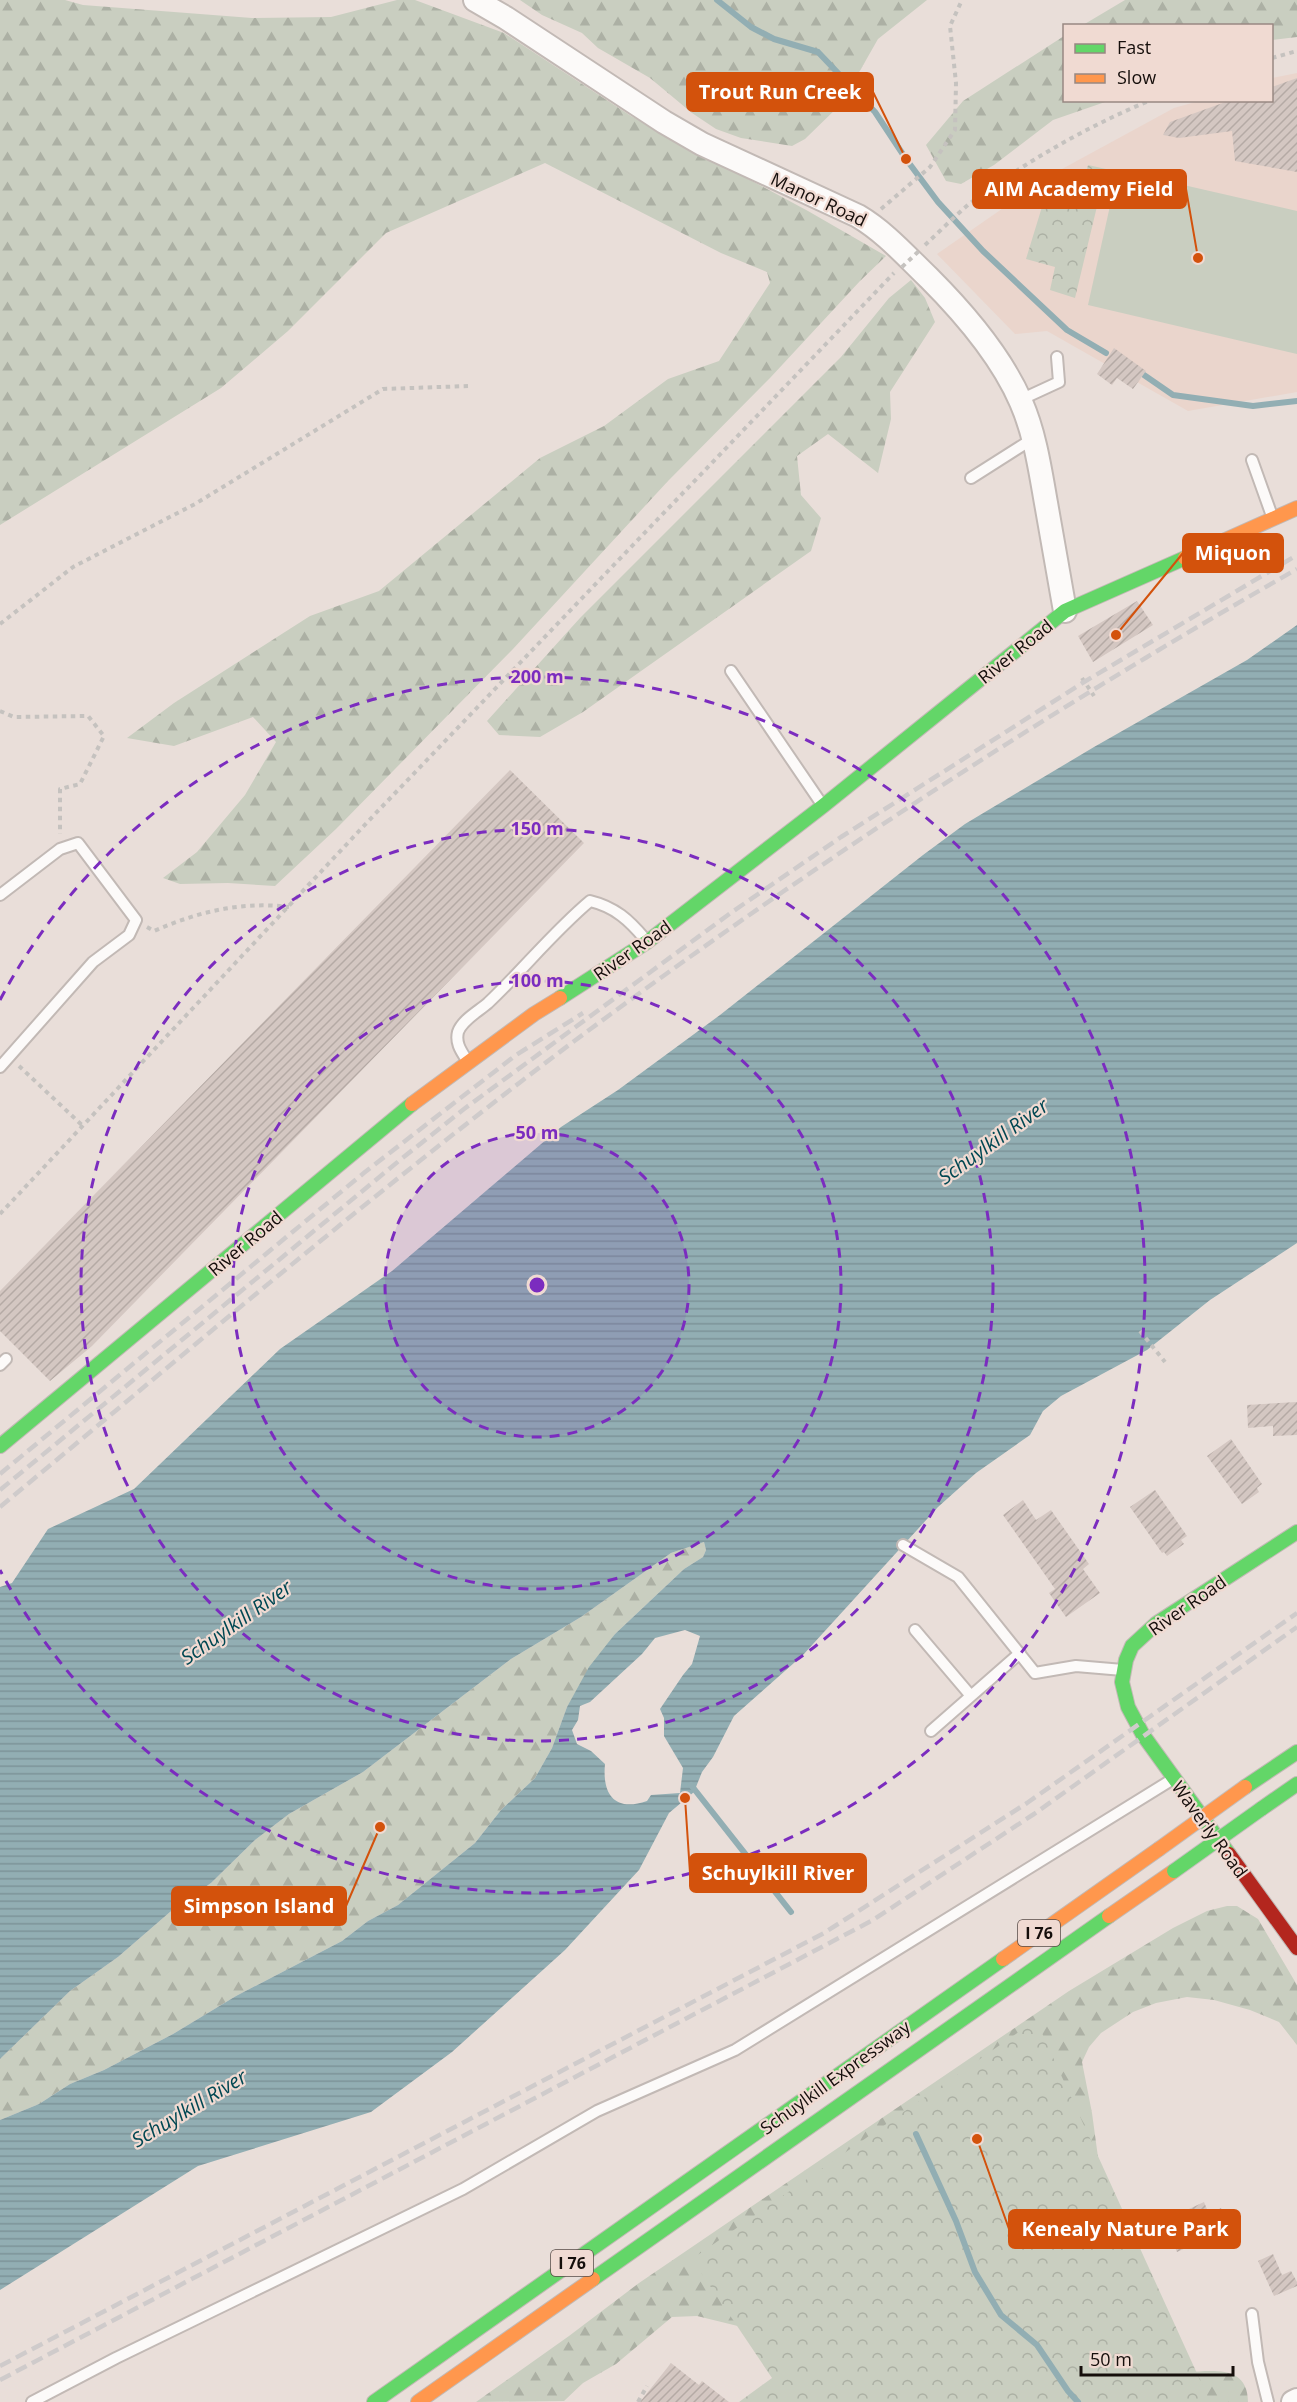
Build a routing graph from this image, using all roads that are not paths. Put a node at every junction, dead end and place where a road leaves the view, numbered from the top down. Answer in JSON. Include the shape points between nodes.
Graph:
{"nodes":[{"id":1,"x":475,"y":0,"type":"edge"},
{"id":2,"x":1057,"y":357,"type":"dead end"},
{"id":3,"x":1020,"y":400,"type":"junction"},
{"id":4,"x":1034,"y":438,"type":"junction"},
{"id":5,"x":1252,"y":460,"type":"dead end"},
{"id":6,"x":971,"y":478,"type":"dead end"},
{"id":7,"x":1297,"y":508,"type":"edge"},
{"id":8,"x":1274,"y":520,"type":"junction"},
{"id":9,"x":1065,"y":611,"type":"junction"},
{"id":10,"x":731,"y":671,"type":"dead end"},
{"id":11,"x":823,"y":806,"type":"junction"},
{"id":12,"x":0,"y":895,"type":"edge"},
{"id":13,"x":647,"y":942,"type":"junction"},
{"id":14,"x":468,"y":1062,"type":"junction"},
{"id":15,"x":0,"y":1067,"type":"edge"},
{"id":16,"x":0,"y":1446,"type":"edge"},
{"id":17,"x":1297,"y":1533,"type":"edge"},
{"id":18,"x":903,"y":1545,"type":"dead end"},
{"id":19,"x":915,"y":1630,"type":"dead end"},
{"id":20,"x":1020,"y":1653,"type":"junction"},
{"id":21,"x":1123,"y":1670,"type":"junction"},
{"id":22,"x":971,"y":1696,"type":"junction"},
{"id":23,"x":931,"y":1731,"type":"dead end"},
{"id":24,"x":1297,"y":1752,"type":"edge"},
{"id":25,"x":1173,"y":1779,"type":"junction"},
{"id":26,"x":1297,"y":1784,"type":"edge"},
{"id":27,"x":1297,"y":1948,"type":"edge"},
{"id":28,"x":1252,"y":2314,"type":"dead end"},
{"id":29,"x":32,"y":2402,"type":"edge"},
{"id":30,"x":374,"y":2402,"type":"edge"},
{"id":31,"x":418,"y":2402,"type":"edge"},
{"id":32,"x":1268,"y":2402,"type":"edge"}],
"edges":[{"from":1,"to":3,"type":"street","name":"Manor Road","via":[[702,144],[877,227],[964,315]]},
{"from":2,"to":3,"type":"lane","via":[[1059,382]]},
{"from":3,"to":4,"type":"street","name":"Manor Road"},
{"from":4,"to":6,"type":"lane"},
{"from":4,"to":9,"type":"street","name":"Manor Road"},
{"from":5,"to":8,"type":"lane"},
{"from":7,"to":8,"type":"main road","name":"River Road"},
{"from":8,"to":9,"type":"main road","name":"River Road","via":[[1105,590]]},
{"from":9,"to":11,"type":"main road","name":"River Road"},
{"from":10,"to":11,"type":"lane"},
{"from":11,"to":13,"type":"main road","name":"River Road"},
{"from":12,"to":15,"type":"lane","via":[[60,849],[78,843],[136,920],[129,936],[93,962]]},
{"from":13,"to":14,"type":"main road","name":"River Road","via":[[534,1014]]},
{"from":13,"to":14,"type":"lane","via":[[619,913],[590,901],[462,1025],[457,1041]]},
{"from":14,"to":16,"type":"main road","name":"River Road"},
{"from":17,"to":21,"type":"main road","name":"River Road","via":[[1157,1623],[1132,1646]]},
{"from":18,"to":20,"type":"lane","via":[[958,1577]]},
{"from":19,"to":22,"type":"lane"},
{"from":20,"to":21,"type":"lane","via":[[1035,1673],[1076,1666]]},
{"from":20,"to":22,"type":"lane"},
{"from":21,"to":25,"type":"main road","name":"Waverly Road","via":[[1128,1707]]},
{"from":22,"to":23,"type":"lane"},
{"from":24,"to":30,"type":"main road","name":"Schuylkill Expressway","number":"I 76","bridge":true},
{"from":25,"to":27,"type":"main road","name":"Waverly Road"},
{"from":25,"to":29,"type":"lane","via":[[735,2050],[597,2111],[463,2189]]},
{"from":26,"to":31,"type":"main road","name":"Schuylkill Expressway","number":"I 76","bridge":true},
{"from":28,"to":32,"type":"lane"}]}
